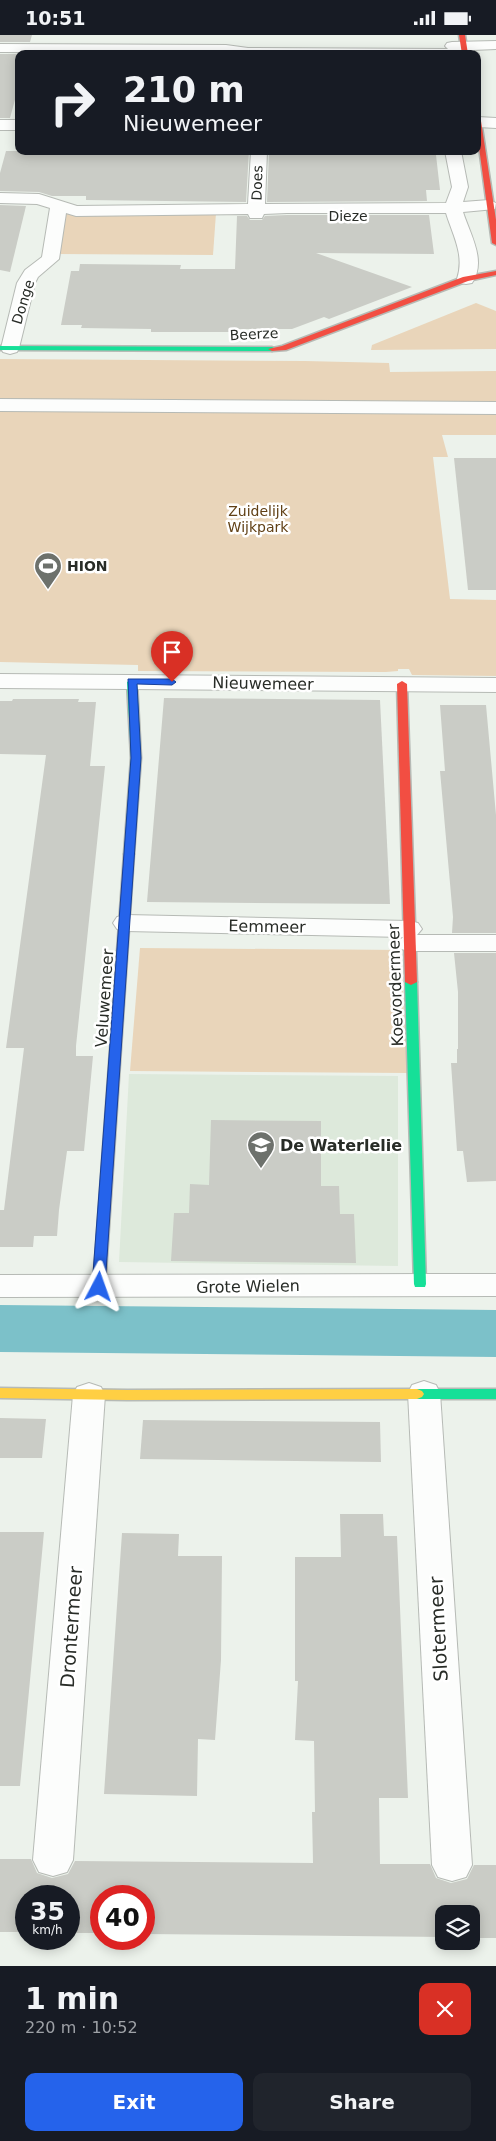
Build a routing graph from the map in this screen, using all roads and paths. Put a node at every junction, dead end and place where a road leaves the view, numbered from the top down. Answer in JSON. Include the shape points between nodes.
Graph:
{"nodes":[{"id":1,"x":495,"y":35,"type":"edge"},
{"id":2,"x":496,"y":40,"type":"edge"},
{"id":3,"x":496,"y":45,"type":"edge"},
{"id":4,"x":248,"y":47,"type":"edge"},
{"id":5,"x":466,"y":47,"type":"edge"},
{"id":6,"x":0,"y":48,"type":"edge"},
{"id":7,"x":433,"y":48,"type":"edge"},
{"id":8,"x":47,"y":50,"type":"edge"},
{"id":9,"x":148,"y":50,"type":"edge"},
{"id":10,"x":481,"y":54,"type":"edge"},
{"id":11,"x":496,"y":54,"type":"edge"},
{"id":12,"x":0,"y":61,"type":"edge"},
{"id":13,"x":15,"y":61,"type":"edge"},
{"id":14,"x":496,"y":123,"type":"edge"},
{"id":15,"x":0,"y":125,"type":"edge"},
{"id":16,"x":15,"y":125,"type":"edge"},
{"id":17,"x":481,"y":126,"type":"edge"},
{"id":18,"x":481,"y":128,"type":"edge"},
{"id":19,"x":496,"y":135,"type":"edge"},
{"id":20,"x":481,"y":148,"type":"edge"},
{"id":21,"x":258,"y":155,"type":"edge"},
{"id":22,"x":454,"y":155,"type":"edge"},
{"id":23,"x":0,"y":199,"type":"edge"},
{"id":24,"x":59,"y":205,"type":"junction"},
{"id":25,"x":256,"y":211,"type":"junction"},
{"id":26,"x":454,"y":212,"type":"junction"},
{"id":27,"x":490,"y":212,"type":"junction"},
{"id":28,"x":496,"y":243,"type":"edge"},
{"id":29,"x":496,"y":273,"type":"edge"},
{"id":30,"x":466,"y":279,"type":"junction"},
{"id":31,"x":5,"y":348,"type":"edge"},
{"id":32,"x":0,"y":405,"type":"edge"},
{"id":33,"x":496,"y":409,"type":"edge"},
{"id":34,"x":0,"y":681,"type":"edge"},
{"id":35,"x":132,"y":681,"type":"junction"},
{"id":36,"x":402,"y":684,"type":"junction"},
{"id":37,"x":496,"y":685,"type":"edge"},
{"id":38,"x":126,"y":923,"type":"junction"},
{"id":39,"x":409,"y":936,"type":"junction"},
{"id":40,"x":496,"y":943,"type":"edge"},
{"id":41,"x":420,"y":1284,"type":"junction"},
{"id":42,"x":496,"y":1285,"type":"edge"},
{"id":43,"x":0,"y":1286,"type":"edge"},
{"id":44,"x":99,"y":1287,"type":"junction"},
{"id":45,"x":0,"y":1393,"type":"edge"},
{"id":46,"x":424,"y":1393,"type":"junction"},
{"id":47,"x":496,"y":1394,"type":"edge"},
{"id":48,"x":89,"y":1395,"type":"junction"},
{"id":49,"x":53,"y":1860,"type":"dead end"},
{"id":50,"x":452,"y":1865,"type":"dead end"}],
"edges":[{"from":1,"to":2,"type":"street"},
{"from":3,"to":5,"type":"street"},
{"from":4,"to":7,"type":"street"},
{"from":4,"to":9,"type":"street"},
{"from":5,"to":7,"type":"street"},
{"from":6,"to":8,"type":"street"},
{"from":10,"to":11,"type":"street"},
{"from":12,"to":13,"type":"street"},
{"from":14,"to":17,"type":"street"},
{"from":15,"to":16,"type":"street"},
{"from":18,"to":19,"type":"street"},
{"from":20,"to":27,"type":"street"},
{"from":21,"to":25,"type":"street","name":"Does"},
{"from":22,"to":26,"type":"street","via":[[460,187]]},
{"from":23,"to":24,"type":"street","name":"Dieze","via":[[39,199]]},
{"from":24,"to":25,"type":"street","name":"Dieze","via":[[76,211]]},
{"from":24,"to":31,"type":"street","name":"Donge","via":[[50,259],[31,274],[26,283]]},
{"from":25,"to":26,"type":"street","name":"Dieze"},
{"from":26,"to":27,"type":"street","name":"Dieze"},
{"from":26,"to":30,"type":"street","via":[[464,232],[468,252],[470,271]]},
{"from":27,"to":28,"type":"street"},
{"from":29,"to":30,"type":"street","name":"Beerze"},
{"from":30,"to":31,"type":"street","name":"Beerze","via":[[283,348]]},
{"from":32,"to":33,"type":"street"},
{"from":34,"to":35,"type":"street","name":"Nieuwemeer"},
{"from":35,"to":36,"type":"street","name":"Nieuwemeer"},
{"from":35,"to":38,"type":"street","name":"Veluwemeer","via":[[136,758]]},
{"from":36,"to":37,"type":"street","name":"Nieuwemeer"},
{"from":36,"to":39,"type":"street","name":"Koevordermeer"},
{"from":38,"to":39,"type":"street","name":"Eemmeer"},
{"from":38,"to":44,"type":"street","name":"Veluwemeer"},
{"from":39,"to":40,"type":"street","name":"Eemmeer"},
{"from":39,"to":41,"type":"street","name":"Koevordermeer"},
{"from":41,"to":42,"type":"street","name":"Grote Wielen"},
{"from":41,"to":44,"type":"street","name":"Grote Wielen"},
{"from":43,"to":44,"type":"street","name":"Grote Wielen"},
{"from":45,"to":48,"type":"street"},
{"from":46,"to":47,"type":"street"},
{"from":46,"to":48,"type":"street"},
{"from":46,"to":50,"type":"street","name":"Slotermeer"},
{"from":48,"to":49,"type":"street","name":"Drontermeer"}]}
